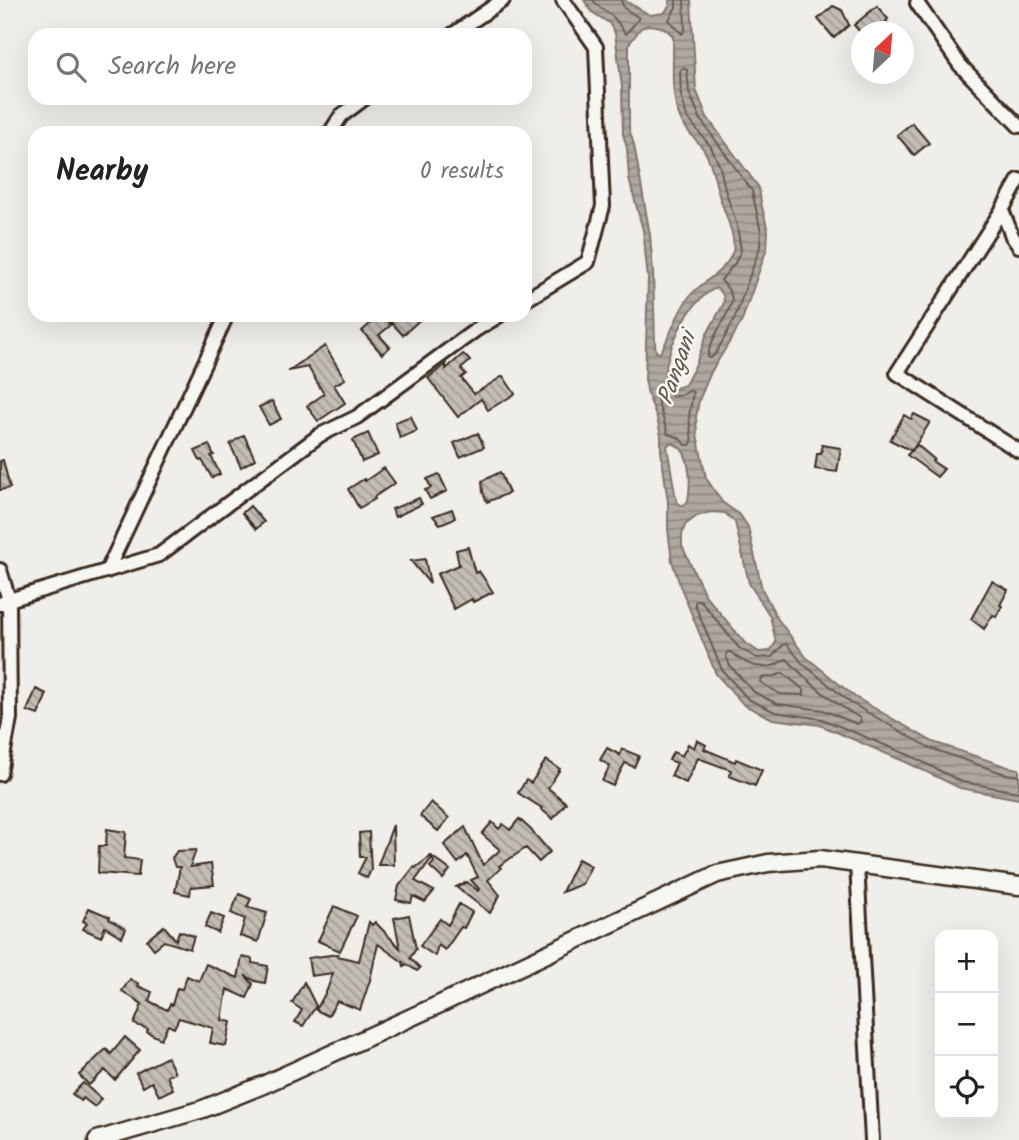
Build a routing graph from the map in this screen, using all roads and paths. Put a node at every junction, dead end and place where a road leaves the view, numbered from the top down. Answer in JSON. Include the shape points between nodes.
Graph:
{"nodes":[{"id":1,"x":503,"y":0,"type":"edge"},
{"id":2,"x":563,"y":0,"type":"edge"},
{"id":3,"x":917,"y":4,"type":"dead end"},
{"id":4,"x":462,"y":28,"type":"edge"},
{"id":5,"x":356,"y":105,"type":"edge"},
{"id":6,"x":335,"y":126,"type":"edge"},
{"id":7,"x":1019,"y":126,"type":"edge"},
{"id":8,"x":1019,"y":180,"type":"edge"},
{"id":9,"x":1002,"y":210,"type":"junction"},
{"id":10,"x":1019,"y":246,"type":"edge"},
{"id":11,"x":532,"y":296,"type":"edge"},
{"id":12,"x":225,"y":322,"type":"edge"},
{"id":13,"x":488,"y":322,"type":"edge"},
{"id":14,"x":1019,"y":451,"type":"edge"},
{"id":15,"x":0,"y":570,"type":"edge"},
{"id":16,"x":107,"y":571,"type":"junction"},
{"id":17,"x":4,"y":602,"type":"edge"},
{"id":18,"x":0,"y":774,"type":"edge"},
{"id":19,"x":857,"y":864,"type":"junction"},
{"id":20,"x":1019,"y":887,"type":"edge"},
{"id":21,"x":97,"y":1140,"type":"edge"},
{"id":22,"x":872,"y":1140,"type":"edge"}],
"edges":[{"from":1,"to":4,"type":"street"},
{"from":2,"to":11,"type":"street","via":[[596,47],[603,206],[588,262]]},
{"from":3,"to":7,"type":"street","via":[[960,65]]},
{"from":5,"to":6,"type":"street"},
{"from":8,"to":9,"type":"street"},
{"from":9,"to":10,"type":"street"},
{"from":9,"to":14,"type":"street","via":[[897,373]]},
{"from":12,"to":16,"type":"street"},
{"from":13,"to":16,"type":"street","via":[[357,417],[320,435],[159,555]]},
{"from":15,"to":17,"type":"street"},
{"from":16,"to":17,"type":"street"},
{"from":17,"to":18,"type":"street","via":[[10,718]]},
{"from":19,"to":20,"type":"main road"},
{"from":19,"to":21,"type":"main road","via":[[820,859],[768,863],[717,874],[263,1085],[203,1109]]},
{"from":19,"to":22,"type":"street"}]}
